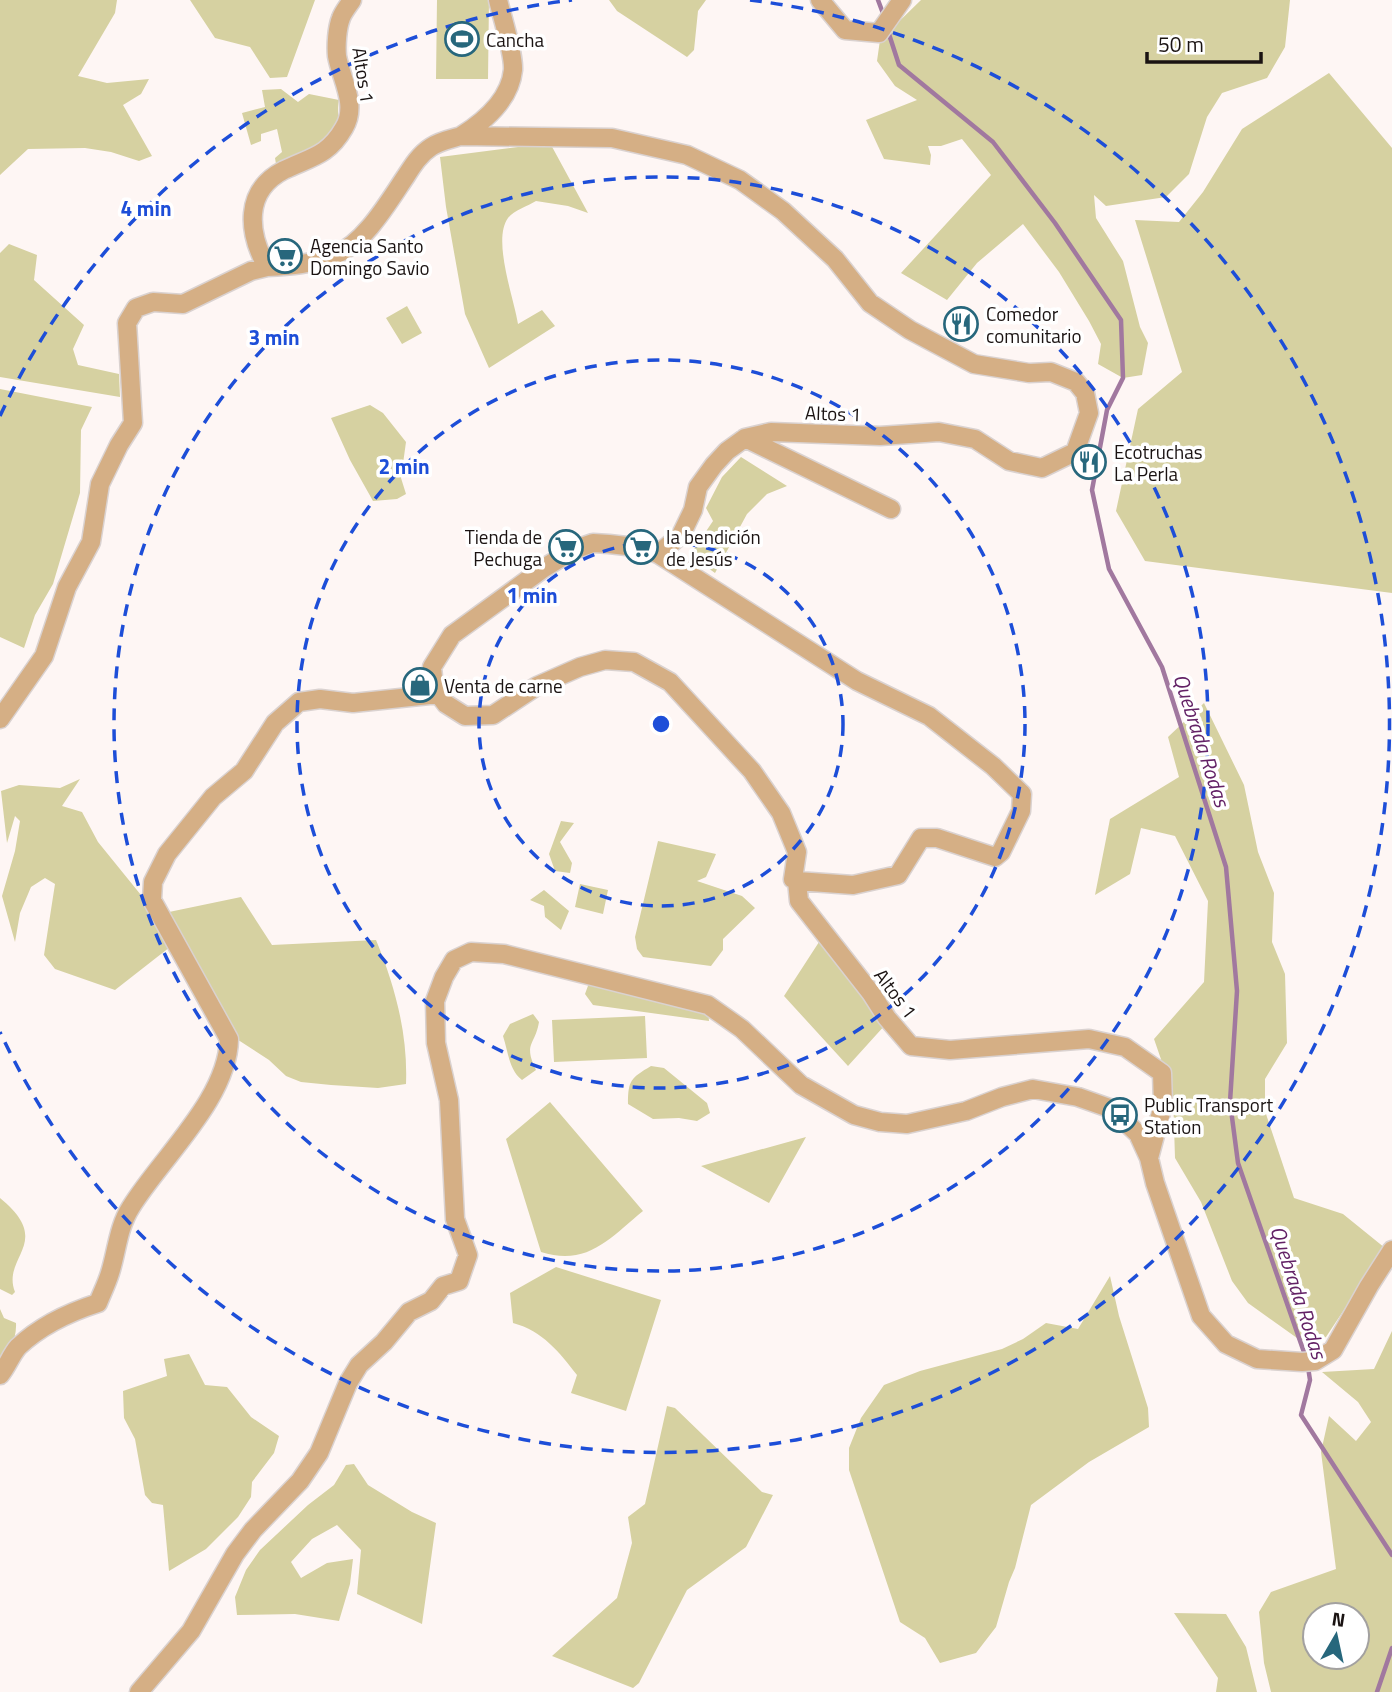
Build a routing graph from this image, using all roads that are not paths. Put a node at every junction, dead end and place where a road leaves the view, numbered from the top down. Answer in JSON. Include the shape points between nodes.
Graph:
{"nodes":[{"id":1,"x":352,"y":0,"type":"edge"},
{"id":2,"x":498,"y":0,"type":"edge"},
{"id":3,"x":820,"y":0,"type":"edge"},
{"id":4,"x":897,"y":7,"type":"edge"},
{"id":5,"x":461,"y":136,"type":"junction"},
{"id":6,"x":267,"y":267,"type":"junction"},
{"id":7,"x":745,"y":438,"type":"junction"},
{"id":8,"x":891,"y":509,"type":"dead end"},
{"id":9,"x":658,"y":554,"type":"junction"},
{"id":10,"x":439,"y":694,"type":"junction"},
{"id":11,"x":0,"y":719,"type":"edge"},
{"id":12,"x":797,"y":881,"type":"junction"},
{"id":13,"x":1149,"y":1158,"type":"junction"},
{"id":14,"x":1392,"y":1250,"type":"edge"},
{"id":15,"x":0,"y":1375,"type":"edge"},
{"id":16,"x":139,"y":1692,"type":"edge"}],
"edges":[{"from":1,"to":6,"type":"street","name":"Altos 1","via":[[341,18],[337,53],[349,95],[345,127],[326,152],[264,184],[251,212],[256,246]]},
{"from":2,"to":5,"type":"street","via":[[513,67],[509,87],[481,124]]},
{"from":3,"to":4,"type":"street","via":[[845,30],[879,33]]},
{"from":5,"to":6,"type":"street","name":"Altos 1","via":[[430,147],[382,211],[338,254],[302,265]]},
{"from":5,"to":7,"type":"street","name":"Altos 1","via":[[612,138],[687,155],[740,180],[783,211],[835,259],[870,303],[900,323],[974,364],[1051,372],[1076,382],[1085,393],[1089,413],[1075,453],[1042,468],[1009,461],[975,439],[939,432],[880,436],[771,432]]},
{"from":6,"to":11,"type":"street","via":[[183,304],[153,302],[136,308],[127,323],[133,423],[100,484],[91,542],[67,587],[44,656]]},
{"from":7,"to":8,"type":"street"},
{"from":7,"to":9,"type":"street","via":[[714,465],[698,488],[681,535]]},
{"from":9,"to":10,"type":"street","via":[[644,548],[593,543],[544,568],[452,635],[432,667]]},
{"from":9,"to":12,"type":"street","via":[[857,681],[929,716],[1022,794],[1021,811],[995,857],[937,838],[921,838],[898,875],[853,884]]},
{"from":10,"to":12,"type":"street","name":"Altos 1","via":[[465,716],[493,715],[537,686],[580,667],[605,660],[634,662],[670,682],[751,771],[781,813],[797,852],[793,879]]},
{"from":10,"to":15,"type":"street","via":[[353,703],[299,702],[275,723],[244,771],[213,797],[167,854],[153,882],[152,900],[229,1039],[227,1065],[179,1146],[130,1208],[97,1303],[33,1335],[16,1349]]},
{"from":12,"to":13,"type":"street","name":"Altos 1","via":[[799,901],[911,1046],[950,1050],[1088,1039],[1125,1047],[1162,1073],[1163,1105]]},
{"from":13,"to":14,"type":"street","via":[[1201,1316],[1226,1344],[1257,1359],[1309,1362],[1333,1350]]},
{"from":13,"to":16,"type":"street","via":[[1138,1134],[1112,1109],[1033,1089],[907,1124],[853,1115],[801,1085],[742,1029],[708,1005],[504,954],[471,951],[454,960],[435,1001],[436,1044],[449,1100],[455,1219],[468,1255],[459,1282],[443,1286],[431,1301],[409,1312],[359,1365],[307,1471],[253,1530],[191,1631]]}]}
